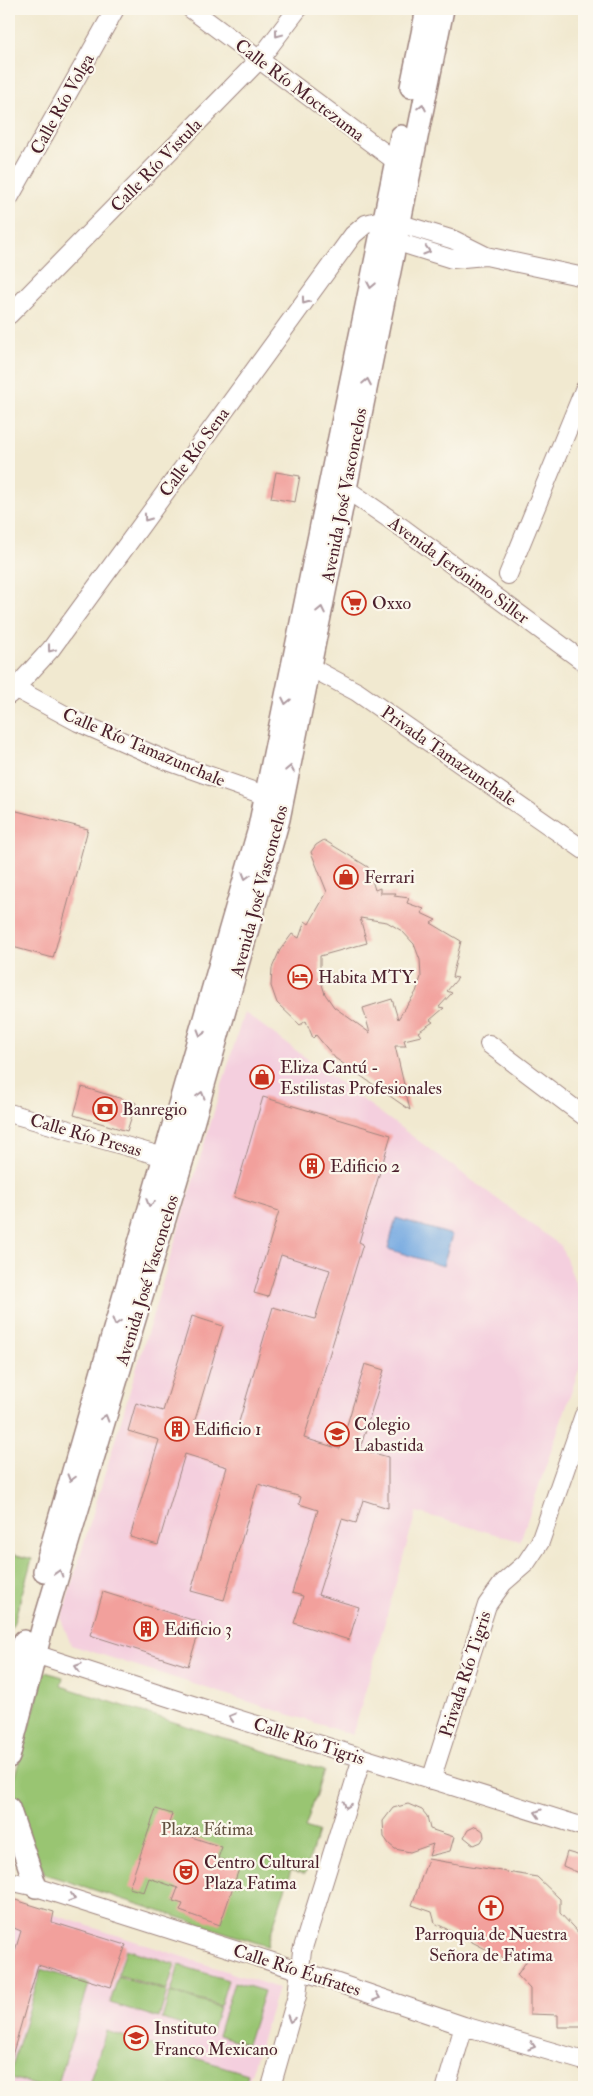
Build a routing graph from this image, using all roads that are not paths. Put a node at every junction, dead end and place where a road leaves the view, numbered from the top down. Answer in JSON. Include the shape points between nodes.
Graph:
{"nodes":[{"id":1,"x":115,"y":9,"type":"edge"},
{"id":2,"x":191,"y":9,"type":"edge"},
{"id":3,"x":298,"y":9,"type":"edge"},
{"id":4,"x":427,"y":9,"type":"edge"},
{"id":5,"x":443,"y":9,"type":"edge"},
{"id":6,"x":259,"y":60,"type":"junction"},
{"id":7,"x":403,"y":167,"type":"junction"},
{"id":8,"x":9,"y":198,"type":"edge"},
{"id":9,"x":390,"y":230,"type":"junction"},
{"id":10,"x":584,"y":277,"type":"edge"},
{"id":11,"x":9,"y":315,"type":"edge"},
{"id":12,"x":584,"y":390,"type":"edge"},
{"id":13,"x":339,"y":484,"type":"junction"},
{"id":14,"x":508,"y":575,"type":"dead end"},
{"id":15,"x":584,"y":662,"type":"edge"},
{"id":16,"x":302,"y":665,"type":"junction"},
{"id":17,"x":11,"y":690,"type":"edge"},
{"id":18,"x":275,"y":800,"type":"junction"},
{"id":19,"x":584,"y":850,"type":"edge"},
{"id":20,"x":489,"y":1044,"type":"dead end"},
{"id":21,"x":9,"y":1113,"type":"edge"},
{"id":22,"x":584,"y":1116,"type":"edge"},
{"id":23,"x":164,"y":1156,"type":"junction"},
{"id":24,"x":584,"y":1416,"type":"edge"},
{"id":25,"x":22,"y":1651,"type":"edge"},
{"id":26,"x":9,"y":1694,"type":"edge"},
{"id":27,"x":9,"y":1757,"type":"edge"},
{"id":28,"x":362,"y":1758,"type":"junction"},
{"id":29,"x":431,"y":1780,"type":"junction"},
{"id":30,"x":9,"y":1808,"type":"edge"},
{"id":31,"x":584,"y":1827,"type":"edge"},
{"id":32,"x":9,"y":1880,"type":"edge"},
{"id":33,"x":36,"y":1887,"type":"junction"},
{"id":34,"x":301,"y":1971,"type":"junction"},
{"id":35,"x":464,"y":2026,"type":"junction"},
{"id":36,"x":584,"y":2061,"type":"edge"},
{"id":37,"x":271,"y":2087,"type":"edge"},
{"id":38,"x":446,"y":2087,"type":"edge"}],
"edges":[{"from":1,"to":8,"type":"street","name":"Calle Río Volga"},
{"from":2,"to":6,"type":"street","name":"Calle Río Moctezuma"},
{"from":3,"to":6,"type":"street","name":"Calle Río Vistula","one_way":true},
{"from":4,"to":7,"type":"main road","name":"Avenida José Vasconcelos"},
{"from":7,"to":5,"type":"main road","name":"Avenida José Vasconcelos","one_way":true},
{"from":6,"to":7,"type":"street","name":"Calle Río Moctezuma"},
{"from":6,"to":11,"type":"street","name":"Calle Río Vistula"},
{"from":7,"to":9,"type":"main road","name":"Avenida José Vasconcelos"},
{"from":9,"to":10,"type":"street","via":[[454,240],[486,256]]},
{"from":9,"to":13,"type":"main road","name":"Avenida José Vasconcelos"},
{"from":9,"to":17,"type":"street","name":"Calle Río Sena","one_way":true,"via":[[366,224],[353,235],[51,649]]},
{"from":12,"to":14,"type":"street"},
{"from":13,"to":15,"type":"street","name":"Avenida Jerónimo Siller"},
{"from":13,"to":16,"type":"main road","name":"Avenida José Vasconcelos"},
{"from":16,"to":18,"type":"main road","name":"Avenida José Vasconcelos"},
{"from":16,"to":19,"type":"street","name":"Privada Tamazunchale","via":[[357,692]]},
{"from":17,"to":18,"type":"street","name":"Calle Río Tamazunchale","via":[[165,760]]},
{"from":18,"to":23,"type":"main road","name":"Avenida José Vasconcelos","one_way":true,"via":[[258,832]]},
{"from":25,"to":18,"type":"main road","name":"Avenida José Vasconcelos","one_way":true,"via":[[186,1149],[272,846]]},
{"from":20,"to":22,"type":"street"},
{"from":21,"to":23,"type":"street","name":"Calle Río Presas"},
{"from":23,"to":25,"type":"main road","name":"Avenida José Vasconcelos","one_way":true},
{"from":24,"to":29,"type":"street","name":"Privada Río Tigris","via":[[540,1542],[526,1563],[503,1583],[487,1605]]},
{"from":25,"to":26,"type":"main road","name":"Avenida José Vasconcelos"},
{"from":25,"to":27,"type":"main road","name":"Avenida José Vasconcelos"},
{"from":28,"to":25,"type":"street","name":"Calle Río Tigris","one_way":true},
{"from":28,"to":29,"type":"street","name":"Calle Río Tigris"},
{"from":28,"to":34,"type":"street","one_way":true,"via":[[302,1952]]},
{"from":31,"to":29,"type":"street","name":"Calle Río Tigris","one_way":true},
{"from":30,"to":33,"type":"main road"},
{"from":32,"to":33,"type":"street","name":"Calle Río Éufrates"},
{"from":33,"to":34,"type":"street","name":"Calle Río Éufrates","one_way":true},
{"from":34,"to":35,"type":"street","name":"Calle Río Éufrates","one_way":true},
{"from":34,"to":37,"type":"street","one_way":true},
{"from":35,"to":36,"type":"street","name":"Calle Río Éufrates","one_way":true},
{"from":35,"to":38,"type":"street"}]}
